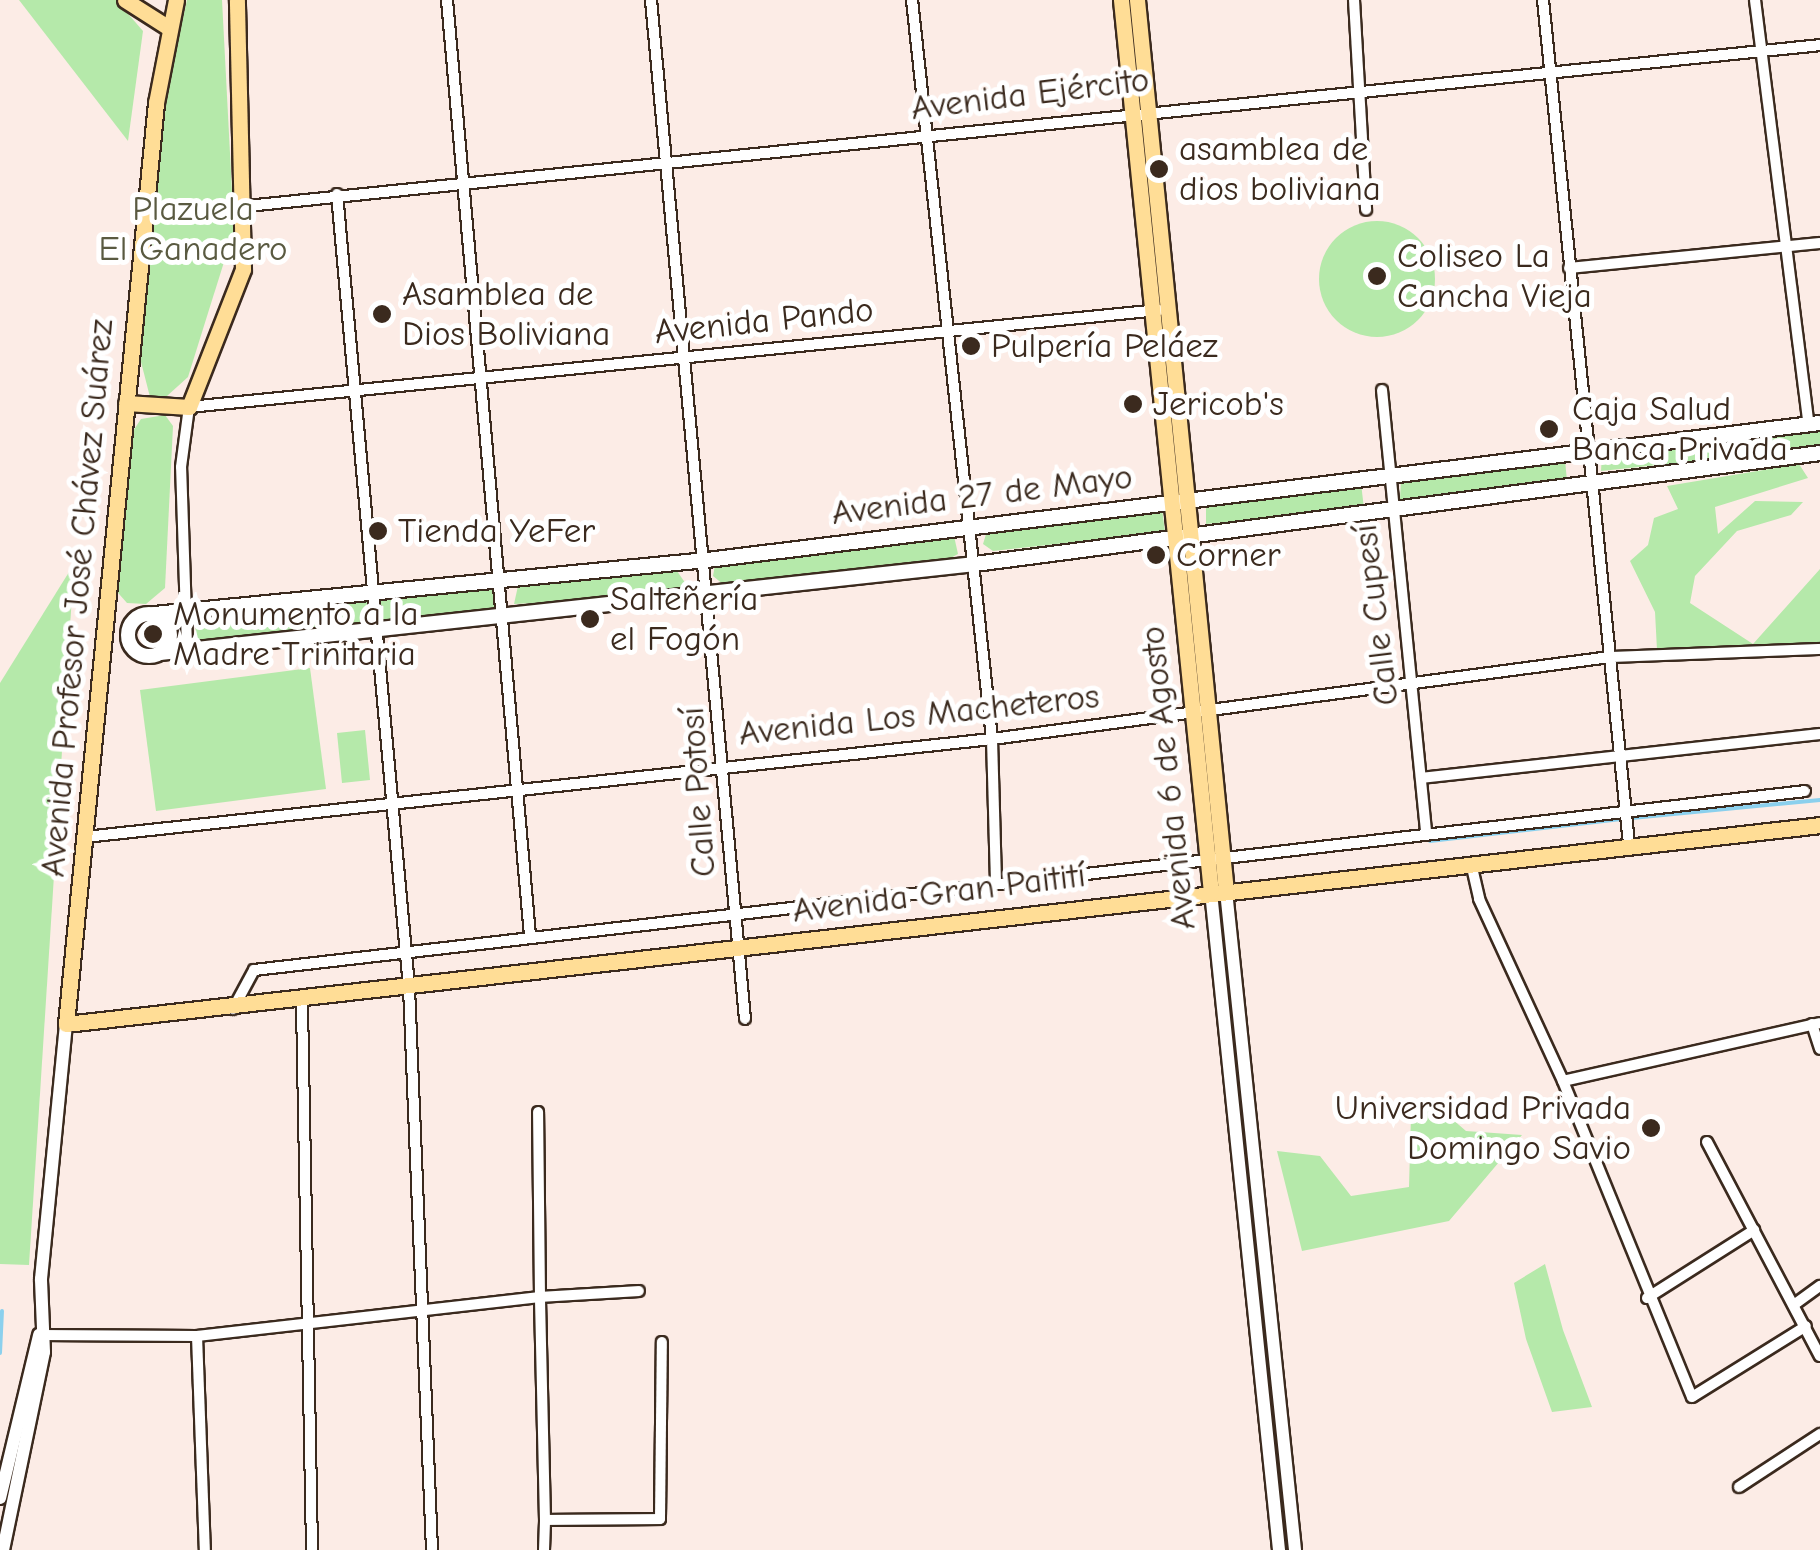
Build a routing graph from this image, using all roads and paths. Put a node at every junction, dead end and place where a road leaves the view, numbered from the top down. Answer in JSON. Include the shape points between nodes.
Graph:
{"nodes":[{"id":1,"x":126,"y":0,"type":"edge"},
{"id":2,"x":176,"y":0,"type":"edge"},
{"id":3,"x":238,"y":0,"type":"edge"},
{"id":4,"x":447,"y":0,"type":"edge"},
{"id":5,"x":652,"y":0,"type":"edge"},
{"id":6,"x":912,"y":0,"type":"edge"},
{"id":7,"x":1121,"y":0,"type":"edge"},
{"id":8,"x":1137,"y":0,"type":"edge"},
{"id":9,"x":1354,"y":0,"type":"edge"},
{"id":10,"x":1543,"y":0,"type":"edge"},
{"id":11,"x":1755,"y":0,"type":"edge"},
{"id":12,"x":168,"y":28,"type":"junction"},
{"id":13,"x":1820,"y":45,"type":"edge"},
{"id":14,"x":1762,"y":50,"type":"junction"},
{"id":15,"x":1548,"y":70,"type":"junction"},
{"id":16,"x":1361,"y":88,"type":"junction"},
{"id":17,"x":1142,"y":111,"type":"junction"},
{"id":18,"x":926,"y":135,"type":"junction"},
{"id":19,"x":664,"y":156,"type":"junction"},
{"id":20,"x":466,"y":179,"type":"junction"},
{"id":21,"x":336,"y":194,"type":"junction"},
{"id":22,"x":247,"y":206,"type":"junction"},
{"id":23,"x":1366,"y":210,"type":"dead end"},
{"id":24,"x":1820,"y":243,"type":"edge"},
{"id":25,"x":1791,"y":245,"type":"junction"},
{"id":26,"x":1569,"y":268,"type":"junction"},
{"id":27,"x":1168,"y":309,"type":"junction"},
{"id":28,"x":1150,"y":311,"type":"junction"},
{"id":29,"x":946,"y":333,"type":"junction"},
{"id":30,"x":682,"y":360,"type":"junction"},
{"id":31,"x":485,"y":377,"type":"junction"},
{"id":32,"x":1382,"y":390,"type":"dead end"},
{"id":33,"x":353,"y":391,"type":"junction"},
{"id":34,"x":126,"y":403,"type":"junction"},
{"id":35,"x":189,"y":407,"type":"junction"},
{"id":36,"x":1815,"y":424,"type":"edge"},
{"id":37,"x":1586,"y":453,"type":"junction"},
{"id":38,"x":1820,"y":453,"type":"edge"},
{"id":39,"x":1388,"y":475,"type":"junction"},
{"id":40,"x":1590,"y":484,"type":"junction"},
{"id":41,"x":1186,"y":502,"type":"junction"},
{"id":42,"x":1167,"y":504,"type":"junction"},
{"id":43,"x":1392,"y":511,"type":"junction"},
{"id":44,"x":969,"y":524,"type":"junction"},
{"id":45,"x":1190,"y":534,"type":"junction"},
{"id":46,"x":1171,"y":538,"type":"junction"},
{"id":47,"x":707,"y":560,"type":"junction"},
{"id":48,"x":975,"y":564,"type":"junction"},
{"id":49,"x":502,"y":582,"type":"junction"},
{"id":50,"x":373,"y":593,"type":"junction"},
{"id":51,"x":710,"y":595,"type":"junction"},
{"id":52,"x":183,"y":610,"type":"junction"},
{"id":53,"x":154,"y":614,"type":"junction"},
{"id":54,"x":504,"y":616,"type":"junction"},
{"id":55,"x":375,"y":631,"type":"junction"},
{"id":56,"x":106,"y":636,"type":"junction"},
{"id":57,"x":129,"y":638,"type":"junction"},
{"id":58,"x":187,"y":646,"type":"junction"},
{"id":59,"x":1820,"y":649,"type":"edge"},
{"id":60,"x":160,"y":652,"type":"junction"},
{"id":61,"x":1610,"y":657,"type":"junction"},
{"id":62,"x":1414,"y":682,"type":"junction"},
{"id":63,"x":1210,"y":708,"type":"junction"},
{"id":64,"x":1192,"y":709,"type":"junction"},
{"id":65,"x":1820,"y":734,"type":"edge"},
{"id":66,"x":992,"y":738,"type":"junction"},
{"id":67,"x":1620,"y":755,"type":"junction"},
{"id":68,"x":724,"y":765,"type":"junction"},
{"id":69,"x":1421,"y":778,"type":"junction"},
{"id":70,"x":520,"y":788,"type":"junction"},
{"id":71,"x":1806,"y":791,"type":"dead end"},
{"id":72,"x":392,"y":802,"type":"junction"},
{"id":73,"x":1626,"y":813,"type":"junction"},
{"id":74,"x":1820,"y":825,"type":"edge"},
{"id":75,"x":1426,"y":834,"type":"junction"},
{"id":76,"x":85,"y":837,"type":"junction"},
{"id":77,"x":1628,"y":844,"type":"junction"},
{"id":78,"x":1216,"y":860,"type":"junction"},
{"id":79,"x":1472,"y":864,"type":"junction"},
{"id":80,"x":996,"y":883,"type":"junction"},
{"id":81,"x":1219,"y":892,"type":"junction"},
{"id":82,"x":734,"y":913,"type":"junction"},
{"id":83,"x":530,"y":936,"type":"junction"},
{"id":84,"x":737,"y":947,"type":"junction"},
{"id":85,"x":405,"y":953,"type":"junction"},
{"id":86,"x":409,"y":987,"type":"junction"},
{"id":87,"x":302,"y":1004,"type":"junction"},
{"id":88,"x":233,"y":1010,"type":"junction"},
{"id":89,"x":745,"y":1019,"type":"dead end"},
{"id":90,"x":1816,"y":1023,"type":"edge"},
{"id":91,"x":66,"y":1024,"type":"junction"},
{"id":92,"x":1225,"y":1034,"type":"junction"},
{"id":93,"x":1240,"y":1034,"type":"junction"},
{"id":94,"x":1820,"y":1049,"type":"edge"},
{"id":95,"x":1563,"y":1081,"type":"junction"},
{"id":96,"x":538,"y":1112,"type":"dead end"},
{"id":97,"x":1706,"y":1142,"type":"dead end"},
{"id":98,"x":1754,"y":1230,"type":"junction"},
{"id":99,"x":1820,"y":1286,"type":"edge"},
{"id":100,"x":638,"y":1291,"type":"dead end"},
{"id":101,"x":540,"y":1297,"type":"junction"},
{"id":102,"x":1647,"y":1298,"type":"junction"},
{"id":103,"x":1795,"y":1304,"type":"junction"},
{"id":104,"x":423,"y":1310,"type":"junction"},
{"id":105,"x":305,"y":1324,"type":"junction"},
{"id":106,"x":1806,"y":1326,"type":"junction"},
{"id":107,"x":39,"y":1335,"type":"junction"},
{"id":108,"x":197,"y":1336,"type":"junction"},
{"id":109,"x":662,"y":1342,"type":"dead end"},
{"id":110,"x":1820,"y":1356,"type":"edge"},
{"id":111,"x":1268,"y":1375,"type":"junction"},
{"id":112,"x":1820,"y":1434,"type":"edge"},
{"id":113,"x":1280,"y":1484,"type":"junction"},
{"id":114,"x":1740,"y":1487,"type":"dead end"},
{"id":115,"x":0,"y":1498,"type":"edge"},
{"id":116,"x":545,"y":1520,"type":"junction"},
{"id":117,"x":3,"y":1550,"type":"edge"},
{"id":118,"x":205,"y":1550,"type":"edge"},
{"id":119,"x":312,"y":1550,"type":"edge"},
{"id":120,"x":432,"y":1550,"type":"edge"},
{"id":121,"x":544,"y":1550,"type":"edge"},
{"id":122,"x":1279,"y":1550,"type":"edge"},
{"id":123,"x":1295,"y":1550,"type":"edge"}],
"edges":[{"from":1,"to":12,"type":"main road"},
{"from":2,"to":12,"type":"main road","name":"Avenida Profesor José Chávez Suárez"},
{"from":3,"to":22,"type":"main road"},
{"from":4,"to":20,"type":"street"},
{"from":5,"to":19,"type":"street","name":"Calle Potosí"},
{"from":6,"to":18,"type":"street"},
{"from":7,"to":17,"type":"main road","name":"Avenida 6 de Agosto"},
{"from":8,"to":17,"type":"main road","name":"Avenida 6 de Agosto"},
{"from":9,"to":16,"type":"street"},
{"from":10,"to":15,"type":"street"},
{"from":11,"to":14,"type":"street"},
{"from":12,"to":34,"type":"main road","name":"Avenida Profesor José Chávez Suárez"},
{"from":13,"to":14,"type":"street","name":"Avenida Ejército"},
{"from":14,"to":15,"type":"street","name":"Avenida Ejército"},
{"from":14,"to":25,"type":"street"},
{"from":15,"to":16,"type":"street","name":"Avenida Ejército"},
{"from":15,"to":26,"type":"street"},
{"from":16,"to":17,"type":"street","name":"Avenida Ejército"},
{"from":16,"to":23,"type":"street"},
{"from":17,"to":18,"type":"street","name":"Avenida Ejército"},
{"from":17,"to":27,"type":"main road","name":"Avenida 6 de Agosto"},
{"from":17,"to":28,"type":"main road","name":"Avenida 6 de Agosto"},
{"from":18,"to":19,"type":"street","name":"Avenida Ejército"},
{"from":18,"to":29,"type":"street"},
{"from":19,"to":20,"type":"street","name":"Avenida Ejército"},
{"from":19,"to":30,"type":"street","name":"Calle Potosí"},
{"from":20,"to":21,"type":"street","name":"Avenida Ejército"},
{"from":20,"to":31,"type":"street"},
{"from":21,"to":22,"type":"street","name":"Avenida Ejército"},
{"from":21,"to":33,"type":"street"},
{"from":22,"to":35,"type":"main road","via":[[243,269]]},
{"from":24,"to":25,"type":"street"},
{"from":25,"to":26,"type":"street"},
{"from":25,"to":36,"type":"street"},
{"from":26,"to":37,"type":"street"},
{"from":27,"to":28,"type":"street","name":"Avenida Pando"},
{"from":27,"to":41,"type":"main road","name":"Avenida 6 de Agosto"},
{"from":28,"to":29,"type":"street","name":"Avenida Pando"},
{"from":28,"to":42,"type":"main road","name":"Avenida 6 de Agosto"},
{"from":29,"to":30,"type":"street","name":"Avenida Pando"},
{"from":29,"to":44,"type":"street"},
{"from":30,"to":31,"type":"street","name":"Avenida Pando"},
{"from":30,"to":47,"type":"street","name":"Calle Potosí"},
{"from":31,"to":33,"type":"street","name":"Avenida Pando"},
{"from":31,"to":49,"type":"street"},
{"from":32,"to":39,"type":"street","name":"Calle Cupesí"},
{"from":33,"to":35,"type":"street","name":"Avenida Pando"},
{"from":33,"to":50,"type":"street"},
{"from":34,"to":35,"type":"main road","name":"Avenida Pando"},
{"from":34,"to":56,"type":"main road","name":"Avenida Profesor José Chávez Suárez"},
{"from":35,"to":52,"type":"street"},
{"from":36,"to":37,"type":"main road","name":"Avenida 27 de Mayo"},
{"from":37,"to":39,"type":"main road","name":"Avenida 27 de Mayo"},
{"from":37,"to":40,"type":"street"},
{"from":38,"to":40,"type":"main road","name":"Avenida 27 de Mayo"},
{"from":39,"to":41,"type":"main road","name":"Avenida 27 de Mayo"},
{"from":39,"to":43,"type":"street","name":"Calle Cupesí"},
{"from":40,"to":43,"type":"main road","name":"Avenida 27 de Mayo"},
{"from":40,"to":61,"type":"street"},
{"from":41,"to":42,"type":"main road","name":"Avenida 27 de Mayo"},
{"from":41,"to":45,"type":"main road","name":"Avenida 6 de Agosto"},
{"from":42,"to":44,"type":"main road","name":"Avenida 27 de Mayo"},
{"from":42,"to":46,"type":"main road","name":"Avenida 6 de Agosto"},
{"from":43,"to":45,"type":"main road","name":"Avenida 27 de Mayo"},
{"from":43,"to":62,"type":"street","name":"Calle Cupesí"},
{"from":44,"to":47,"type":"main road","name":"Avenida 27 de Mayo"},
{"from":44,"to":48,"type":"street"},
{"from":45,"to":46,"type":"main road","name":"Avenida 27 de Mayo"},
{"from":45,"to":63,"type":"main road","name":"Avenida 6 de Agosto"},
{"from":46,"to":48,"type":"main road","name":"Avenida 27 de Mayo"},
{"from":46,"to":64,"type":"main road","name":"Avenida 6 de Agosto"},
{"from":47,"to":49,"type":"main road","name":"Avenida 27 de Mayo"},
{"from":47,"to":51,"type":"street","name":"Calle Potosí"},
{"from":48,"to":51,"type":"main road","name":"Avenida 27 de Mayo"},
{"from":48,"to":66,"type":"street"},
{"from":49,"to":50,"type":"main road","name":"Avenida 27 de Mayo"},
{"from":49,"to":54,"type":"street"},
{"from":50,"to":52,"type":"main road","name":"Avenida 27 de Mayo"},
{"from":50,"to":55,"type":"street"},
{"from":51,"to":54,"type":"main road","name":"Avenida 27 de Mayo"},
{"from":51,"to":68,"type":"street","name":"Calle Potosí"},
{"from":52,"to":53,"type":"main road","name":"Avenida 27 de Mayo"},
{"from":52,"to":58,"type":"street"},
{"from":53,"to":57,"type":"main road","via":[[135,620]]},
{"from":53,"to":60,"type":"main road","via":[[170,634]]},
{"from":54,"to":55,"type":"main road","name":"Avenida 27 de Mayo"},
{"from":54,"to":70,"type":"street"},
{"from":55,"to":58,"type":"main road","name":"Avenida 27 de Mayo"},
{"from":55,"to":72,"type":"street"},
{"from":56,"to":57,"type":"main road"},
{"from":56,"to":76,"type":"main road","name":"Avenida Profesor José Chávez Suárez"},
{"from":57,"to":60,"type":"main road","via":[[141,654]]},
{"from":58,"to":60,"type":"main road","name":"Avenida 27 de Mayo"},
{"from":59,"to":61,"type":"street","name":"Avenida Los Macheteros"},
{"from":61,"to":62,"type":"street","name":"Avenida Los Macheteros"},
{"from":61,"to":67,"type":"street"},
{"from":62,"to":63,"type":"street","name":"Avenida Los Macheteros"},
{"from":62,"to":69,"type":"street","name":"Calle Cupesí"},
{"from":63,"to":64,"type":"street","name":"Avenida Los Macheteros"},
{"from":63,"to":78,"type":"main road","name":"Avenida 6 de Agosto"},
{"from":64,"to":66,"type":"street","name":"Avenida Los Macheteros"},
{"from":64,"to":78,"type":"main road","name":"Avenida 6 de Agosto"},
{"from":65,"to":67,"type":"street"},
{"from":66,"to":68,"type":"street","name":"Avenida Los Macheteros"},
{"from":66,"to":80,"type":"street"},
{"from":67,"to":69,"type":"street"},
{"from":67,"to":73,"type":"street"},
{"from":68,"to":70,"type":"street","name":"Avenida Los Macheteros"},
{"from":68,"to":82,"type":"street","name":"Calle Potosí"},
{"from":69,"to":75,"type":"street","name":"Calle Cupesí"},
{"from":70,"to":72,"type":"street","name":"Avenida Los Macheteros"},
{"from":70,"to":83,"type":"street"},
{"from":71,"to":73,"type":"street"},
{"from":72,"to":76,"type":"street","name":"Avenida Los Macheteros"},
{"from":72,"to":85,"type":"street"},
{"from":73,"to":75,"type":"street"},
{"from":73,"to":77,"type":"street"},
{"from":74,"to":77,"type":"main road","name":"Avenida Gran Paitití"},
{"from":75,"to":78,"type":"street"},
{"from":76,"to":91,"type":"main road","name":"Avenida Profesor José Chávez Suárez"},
{"from":77,"to":79,"type":"main road","name":"Avenida Gran Paitití"},
{"from":78,"to":80,"type":"street"},
{"from":78,"to":81,"type":"main road","name":"Avenida 6 de Agosto"},
{"from":79,"to":81,"type":"main road","name":"Avenida Gran Paitití"},
{"from":79,"to":95,"type":"street","via":[[1478,899]]},
{"from":80,"to":82,"type":"street"},
{"from":81,"to":84,"type":"main road","name":"Avenida Gran Paitití"},
{"from":81,"to":92,"type":"street","name":"Avenida 6 de Agosto"},
{"from":81,"to":93,"type":"street","name":"Avenida 6 de Agosto"},
{"from":82,"to":83,"type":"street"},
{"from":82,"to":84,"type":"street","name":"Calle Potosí"},
{"from":83,"to":85,"type":"street"},
{"from":84,"to":86,"type":"main road","name":"Avenida Gran Paitití"},
{"from":84,"to":89,"type":"street","name":"Calle Potosí"},
{"from":85,"to":86,"type":"street"},
{"from":85,"to":88,"type":"street","via":[[254,970]]},
{"from":86,"to":87,"type":"main road","name":"Avenida Gran Paitití"},
{"from":86,"to":104,"type":"street"},
{"from":87,"to":88,"type":"main road","name":"Avenida Gran Paitití"},
{"from":87,"to":105,"type":"street"},
{"from":88,"to":91,"type":"main road","name":"Avenida Gran Paitití"},
{"from":90,"to":94,"type":"street"},
{"from":90,"to":95,"type":"street"},
{"from":91,"to":107,"type":"street"},
{"from":92,"to":93,"type":"street"},
{"from":92,"to":111,"type":"street","name":"Avenida 6 de Agosto"},
{"from":93,"to":111,"type":"street","name":"Avenida 6 de Agosto"},
{"from":95,"to":102,"type":"street"},
{"from":96,"to":101,"type":"street"},
{"from":97,"to":98,"type":"street"},
{"from":98,"to":102,"type":"street"},
{"from":98,"to":103,"type":"street"},
{"from":99,"to":103,"type":"street"},
{"from":100,"to":101,"type":"street"},
{"from":101,"to":104,"type":"street"},
{"from":101,"to":116,"type":"street"},
{"from":102,"to":106,"type":"street","via":[[1692,1397]]},
{"from":103,"to":106,"type":"street"},
{"from":104,"to":105,"type":"street"},
{"from":104,"to":120,"type":"street"},
{"from":105,"to":108,"type":"street"},
{"from":105,"to":119,"type":"street"},
{"from":106,"to":110,"type":"street"},
{"from":107,"to":108,"type":"street"},
{"from":107,"to":115,"type":"street"},
{"from":107,"to":117,"type":"street","via":[[33,1429]]},
{"from":108,"to":118,"type":"street"},
{"from":109,"to":116,"type":"street","via":[[660,1520]]},
{"from":111,"to":113,"type":"street","name":"Avenida 6 de Agosto"},
{"from":112,"to":114,"type":"street"},
{"from":113,"to":122,"type":"street","name":"Avenida 6 de Agosto"},
{"from":113,"to":123,"type":"street","name":"Avenida 6 de Agosto"},
{"from":116,"to":121,"type":"street"}]}
